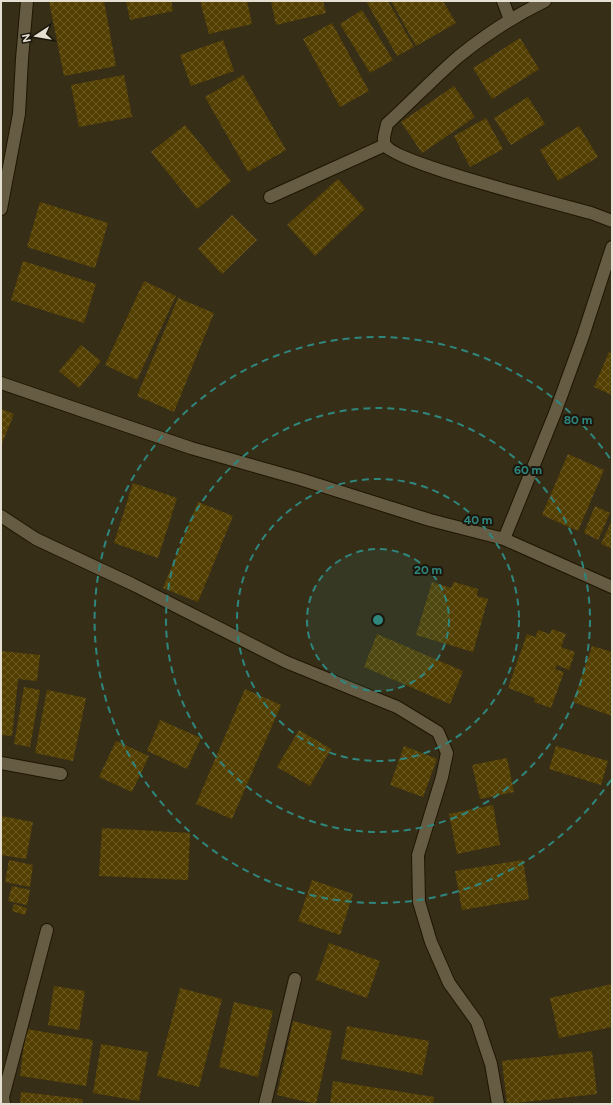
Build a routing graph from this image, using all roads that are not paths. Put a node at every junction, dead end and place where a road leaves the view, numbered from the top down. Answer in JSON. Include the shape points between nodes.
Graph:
{"nodes":[{"id":1,"x":27,"y":1,"type":"edge"},
{"id":2,"x":503,"y":1,"type":"edge"},
{"id":3,"x":545,"y":1,"type":"edge"},
{"id":4,"x":510,"y":20,"type":"junction"},
{"id":5,"x":385,"y":145,"type":"junction"},
{"id":6,"x":270,"y":197,"type":"dead end"},
{"id":7,"x":1,"y":209,"type":"edge"},
{"id":8,"x":612,"y":221,"type":"edge"},
{"id":9,"x":612,"y":247,"type":"edge"},
{"id":10,"x":1,"y":383,"type":"edge"},
{"id":11,"x":1,"y":516,"type":"edge"},
{"id":12,"x":504,"y":539,"type":"junction"},
{"id":13,"x":612,"y":587,"type":"edge"},
{"id":14,"x":1,"y":763,"type":"edge"},
{"id":15,"x":61,"y":774,"type":"dead end"},
{"id":16,"x":46,"y":930,"type":"dead end"},
{"id":17,"x":295,"y":979,"type":"dead end"},
{"id":18,"x":3,"y":1099,"type":"edge"},
{"id":19,"x":265,"y":1104,"type":"edge"},
{"id":20,"x":498,"y":1104,"type":"edge"}],
"edges":[{"from":1,"to":7,"type":"street","via":[[19,114]]},
{"from":2,"to":4,"type":"street"},
{"from":3,"to":4,"type":"street"},
{"from":4,"to":5,"type":"street","via":[[458,57],[387,124]]},
{"from":5,"to":6,"type":"street"},
{"from":5,"to":8,"type":"street","via":[[394,153],[430,167]]},
{"from":9,"to":12,"type":"street","via":[[558,406]]},
{"from":10,"to":12,"type":"street","via":[[191,448],[430,520]]},
{"from":11,"to":20,"type":"street","via":[[36,539],[132,584],[286,662],[397,707],[438,732],[447,753],[418,855],[419,902],[431,942],[449,984],[477,1022],[492,1064]]},
{"from":12,"to":13,"type":"street"},
{"from":14,"to":15,"type":"street"},
{"from":16,"to":18,"type":"street"},
{"from":17,"to":19,"type":"street"}]}
